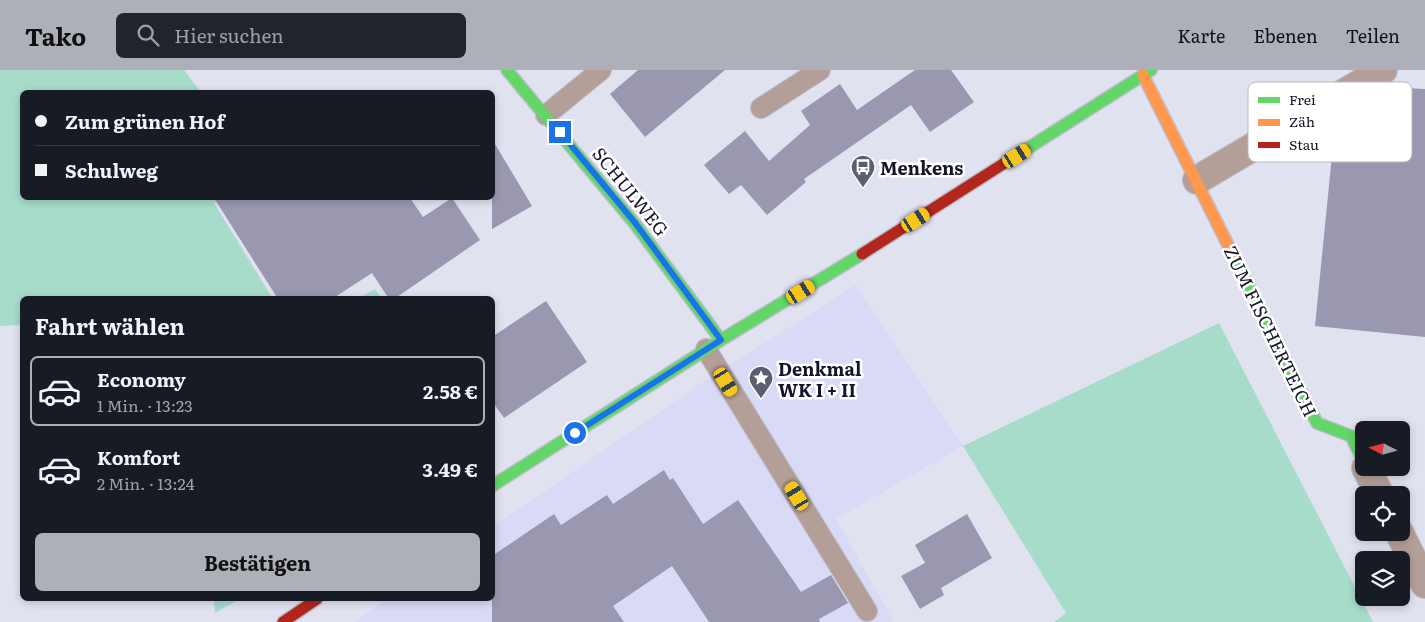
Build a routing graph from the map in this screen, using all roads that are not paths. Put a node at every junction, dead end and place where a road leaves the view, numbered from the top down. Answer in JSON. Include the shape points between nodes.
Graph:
{"nodes":[{"id":1,"x":507,"y":70,"type":"edge"},
{"id":2,"x":601,"y":70,"type":"edge"},
{"id":3,"x":820,"y":70,"type":"edge"},
{"id":4,"x":1383,"y":70,"type":"edge"},
{"id":5,"x":1147,"y":72,"type":"edge"},
{"id":6,"x":1363,"y":82,"type":"edge"},
{"id":7,"x":761,"y":108,"type":"dead end"},
{"id":8,"x":546,"y":115,"type":"junction"},
{"id":9,"x":1248,"y":150,"type":"edge"},
{"id":10,"x":1197,"y":180,"type":"junction"},
{"id":11,"x":714,"y":344,"type":"junction"},
{"id":12,"x":1355,"y":444,"type":"edge"},
{"id":13,"x":495,"y":484,"type":"edge"},
{"id":14,"x":1410,"y":538,"type":"edge"},
{"id":15,"x":1425,"y":584,"type":"edge"},
{"id":16,"x":314,"y":601,"type":"edge"},
{"id":17,"x":867,"y":611,"type":"dead end"},
{"id":18,"x":283,"y":622,"type":"edge"}],
"edges":[{"from":1,"to":8,"type":"street","name":"SCHULWEG"},
{"from":2,"to":8,"type":"lane"},
{"from":3,"to":7,"type":"lane"},
{"from":4,"to":6,"type":"street"},
{"from":5,"to":10,"type":"street","name":"ZUM FISCHERTEICH"},
{"from":5,"to":11,"type":"street","via":[[866,252]]},
{"from":8,"to":11,"type":"street","name":"SCHULWEG","via":[[636,224]]},
{"from":9,"to":10,"type":"street"},
{"from":10,"to":12,"type":"street","name":"ZUM FISCHERTEICH","via":[[1317,423],[1351,436]]},
{"from":11,"to":13,"type":"street"},
{"from":11,"to":17,"type":"lane"},
{"from":14,"to":15,"type":"street"},
{"from":16,"to":18,"type":"street"}]}
